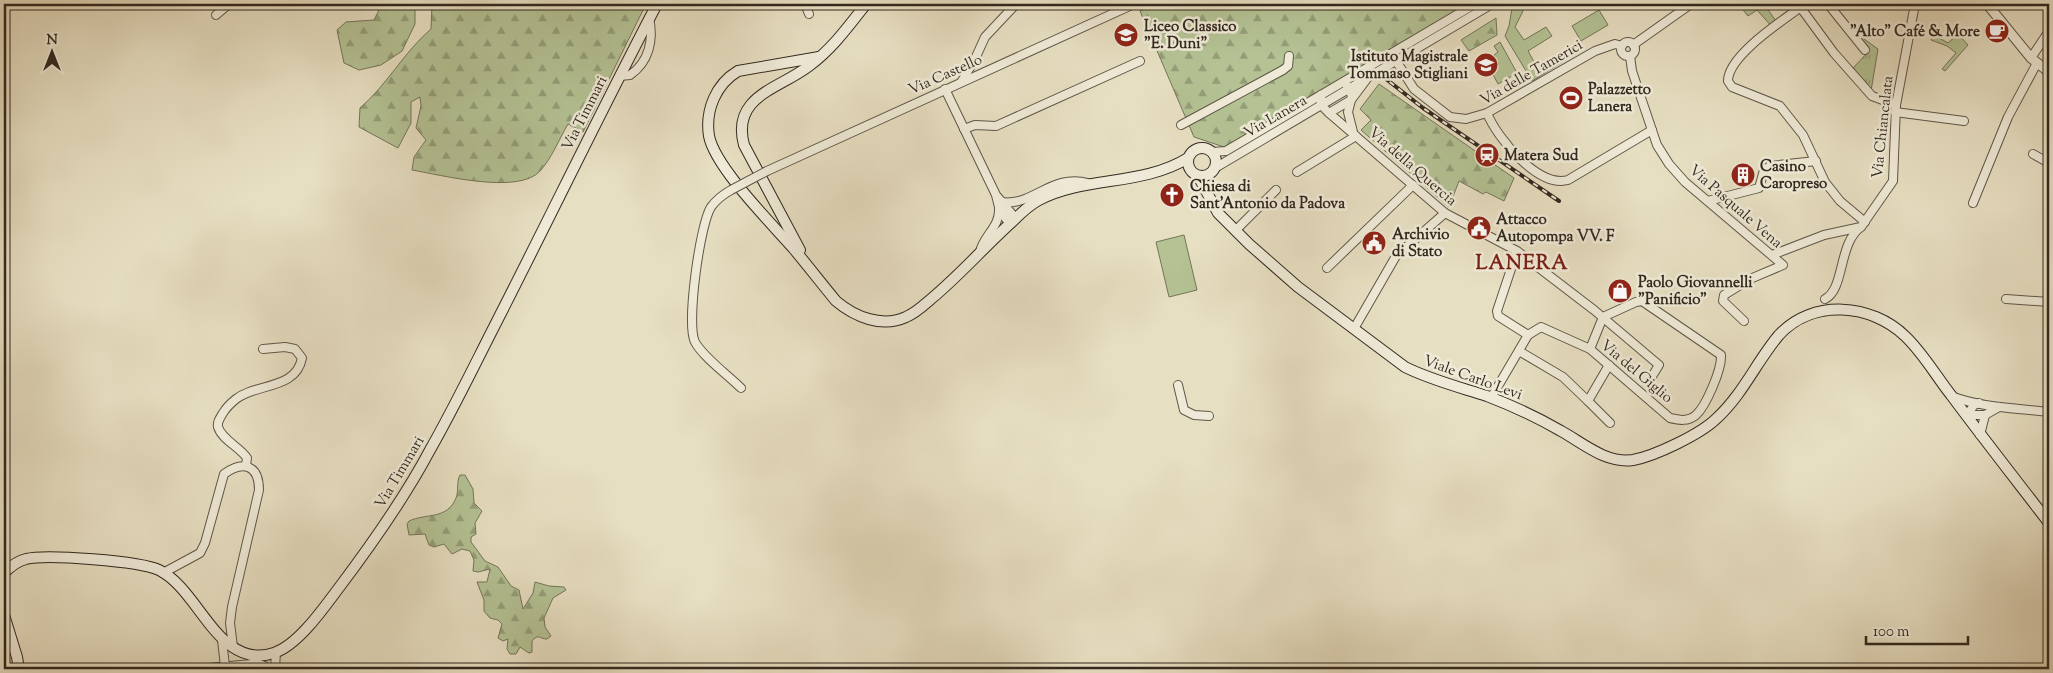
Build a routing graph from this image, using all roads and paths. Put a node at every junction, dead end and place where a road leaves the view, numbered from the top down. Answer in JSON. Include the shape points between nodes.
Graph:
{"nodes":[{"id":1,"x":229,"y":4,"type":"edge"},
{"id":2,"x":657,"y":4,"type":"edge"},
{"id":3,"x":806,"y":4,"type":"edge"},
{"id":4,"x":866,"y":4,"type":"edge"},
{"id":5,"x":1016,"y":4,"type":"edge"},
{"id":6,"x":1134,"y":4,"type":"edge"},
{"id":7,"x":1475,"y":4,"type":"edge"},
{"id":8,"x":1492,"y":4,"type":"edge"},
{"id":9,"x":1691,"y":4,"type":"edge"},
{"id":10,"x":1828,"y":4,"type":"edge"},
{"id":11,"x":1915,"y":4,"type":"edge"},
{"id":12,"x":1801,"y":5,"type":"edge"},
{"id":13,"x":1990,"y":5,"type":"edge"},
{"id":14,"x":809,"y":14,"type":"dead end"},
{"id":15,"x":216,"y":15,"type":"dead end"},
{"id":16,"x":2049,"y":31,"type":"edge"},
{"id":17,"x":1633,"y":45,"type":"junction"},
{"id":18,"x":1622,"y":46,"type":"junction"},
{"id":19,"x":1865,"y":50,"type":"dead end"},
{"id":20,"x":1289,"y":56,"type":"dead end"},
{"id":21,"x":1630,"y":56,"type":"junction"},
{"id":22,"x":819,"y":57,"type":"junction"},
{"id":23,"x":1394,"y":57,"type":"junction"},
{"id":24,"x":1140,"y":61,"type":"dead end"},
{"id":25,"x":2034,"y":61,"type":"junction"},
{"id":26,"x":2049,"y":72,"type":"edge"},
{"id":27,"x":1370,"y":76,"type":"junction"},
{"id":28,"x":959,"y":83,"type":"junction"},
{"id":29,"x":1346,"y":85,"type":"junction"},
{"id":30,"x":945,"y":89,"type":"junction"},
{"id":31,"x":1321,"y":95,"type":"junction"},
{"id":32,"x":1351,"y":100,"type":"junction"},
{"id":33,"x":953,"y":104,"type":"junction"},
{"id":34,"x":1321,"y":105,"type":"junction"},
{"id":35,"x":1896,"y":109,"type":"junction"},
{"id":36,"x":1488,"y":112,"type":"junction"},
{"id":37,"x":1329,"y":113,"type":"junction"},
{"id":38,"x":1964,"y":121,"type":"dead end"},
{"id":39,"x":1181,"y":125,"type":"dead end"},
{"id":40,"x":964,"y":129,"type":"junction"},
{"id":41,"x":1652,"y":130,"type":"junction"},
{"id":42,"x":1355,"y":135,"type":"junction"},
{"id":43,"x":1212,"y":152,"type":"junction"},
{"id":44,"x":2033,"y":154,"type":"dead end"},
{"id":45,"x":1188,"y":158,"type":"junction"},
{"id":46,"x":1816,"y":161,"type":"junction"},
{"id":47,"x":2049,"y":163,"type":"edge"},
{"id":48,"x":1213,"y":170,"type":"junction"},
{"id":49,"x":1297,"y":172,"type":"dead end"},
{"id":50,"x":1194,"y":174,"type":"junction"},
{"id":51,"x":1116,"y":182,"type":"junction"},
{"id":52,"x":1095,"y":185,"type":"junction"},
{"id":53,"x":1413,"y":185,"type":"junction"},
{"id":54,"x":1276,"y":190,"type":"dead end"},
{"id":55,"x":1212,"y":200,"type":"junction"},
{"id":56,"x":1708,"y":200,"type":"junction"},
{"id":57,"x":1973,"y":203,"type":"dead end"},
{"id":58,"x":1000,"y":205,"type":"junction"},
{"id":59,"x":1445,"y":214,"type":"junction"},
{"id":60,"x":1013,"y":221,"type":"junction"},
{"id":61,"x":1865,"y":223,"type":"junction"},
{"id":62,"x":1235,"y":231,"type":"junction"},
{"id":63,"x":1518,"y":251,"type":"junction"},
{"id":64,"x":980,"y":252,"type":"junction"},
{"id":65,"x":1772,"y":255,"type":"junction"},
{"id":66,"x":810,"y":268,"type":"junction"},
{"id":67,"x":1327,"y":268,"type":"dead end"},
{"id":68,"x":1824,"y":299,"type":"dead end"},
{"id":69,"x":2006,"y":299,"type":"dead end"},
{"id":70,"x":2049,"y":302,"type":"edge"},
{"id":71,"x":1603,"y":317,"type":"junction"},
{"id":72,"x":1744,"y":321,"type":"dead end"},
{"id":73,"x":1355,"y":327,"type":"junction"},
{"id":74,"x":1528,"y":335,"type":"junction"},
{"id":75,"x":263,"y":349,"type":"dead end"},
{"id":76,"x":1590,"y":349,"type":"junction"},
{"id":77,"x":1519,"y":351,"type":"junction"},
{"id":78,"x":1609,"y":364,"type":"junction"},
{"id":79,"x":1651,"y":378,"type":"dead end"},
{"id":80,"x":1178,"y":385,"type":"dead end"},
{"id":81,"x":741,"y":388,"type":"dead end"},
{"id":82,"x":1951,"y":396,"type":"junction"},
{"id":83,"x":1491,"y":398,"type":"junction"},
{"id":84,"x":1588,"y":401,"type":"junction"},
{"id":85,"x":1979,"y":403,"type":"junction"},
{"id":86,"x":1999,"y":407,"type":"junction"},
{"id":87,"x":2049,"y":412,"type":"edge"},
{"id":88,"x":1967,"y":415,"type":"junction"},
{"id":89,"x":1985,"y":415,"type":"junction"},
{"id":90,"x":1209,"y":416,"type":"dead end"},
{"id":91,"x":1610,"y":423,"type":"dead end"},
{"id":92,"x":1980,"y":434,"type":"junction"},
{"id":93,"x":247,"y":466,"type":"junction"},
{"id":94,"x":2049,"y":523,"type":"edge"},
{"id":95,"x":4,"y":573,"type":"edge"},
{"id":96,"x":163,"y":573,"type":"junction"},
{"id":97,"x":4,"y":615,"type":"edge"},
{"id":98,"x":222,"y":640,"type":"junction"},
{"id":99,"x":233,"y":647,"type":"junction"},
{"id":100,"x":276,"y":652,"type":"junction"},
{"id":101,"x":225,"y":666,"type":"junction"},
{"id":102,"x":19,"y":669,"type":"edge"},
{"id":103,"x":197,"y":669,"type":"edge"},
{"id":104,"x":270,"y":669,"type":"edge"},
{"id":105,"x":275,"y":669,"type":"edge"}],
"edges":[{"from":1,"to":15,"type":"street"},
{"from":2,"to":100,"type":"main road","name":"Via Timmari","via":[[425,459],[372,544],[324,608],[289,645]]},
{"from":3,"to":14,"type":"street"},
{"from":4,"to":22,"type":"main road","via":[[835,43]]},
{"from":5,"to":28,"type":"street","via":[[985,38],[976,59]]},
{"from":6,"to":28,"type":"street","name":"Via Castello"},
{"from":7,"to":23,"type":"street","name":"Via Lanera"},
{"from":8,"to":23,"type":"street","name":"Via Lanera"},
{"from":9,"to":17,"type":"street"},
{"from":10,"to":19,"type":"street"},
{"from":11,"to":35,"type":"street","name":"Via Chiancalata"},
{"from":12,"to":35,"type":"street","via":[[1834,53],[1872,96]]},
{"from":12,"to":46,"type":"street","via":[[1745,52],[1731,69],[1728,81],[1732,87],[1780,106],[1803,135]]},
{"from":13,"to":25,"type":"street"},
{"from":16,"to":25,"type":"street"},
{"from":17,"to":18,"type":"street","via":[[1627,42]]},
{"from":17,"to":21,"type":"street","name":"Via Pasquale Vena","via":[[1634,51]]},
{"from":18,"to":21,"type":"street","name":"Via Pasquale Vena","via":[[1623,54]]},
{"from":18,"to":36,"type":"street","name":"Via delle Tamerici","via":[[1615,44],[1595,51]]},
{"from":20,"to":39,"type":"street","via":[[1290,62],[1283,70]]},
{"from":21,"to":41,"type":"street","name":"Via Pasquale Vena"},
{"from":22,"to":66,"type":"main road","via":[[808,67],[757,96],[744,114],[741,134],[751,161]]},
{"from":22,"to":66,"type":"main road","via":[[738,71],[728,77],[714,96],[708,122],[709,137],[729,173]]},
{"from":23,"to":27,"type":"street","name":"Via Lanera"},
{"from":23,"to":29,"type":"street","name":"Via Lanera"},
{"from":23,"to":36,"type":"street","name":"Via delle Tamerici","via":[[1414,89],[1450,117],[1466,119]]},
{"from":24,"to":40,"type":"street","via":[[996,126],[975,125]]},
{"from":25,"to":26,"type":"street"},
{"from":25,"to":57,"type":"street"},
{"from":27,"to":29,"type":"street","name":"Via Lanera"},
{"from":27,"to":32,"type":"street","name":"Via Lanera"},
{"from":28,"to":30,"type":"street","name":"Via Castello"},
{"from":28,"to":33,"type":"street"},
{"from":29,"to":31,"type":"street","name":"Via Lanera"},
{"from":29,"to":32,"type":"street"},
{"from":29,"to":34,"type":"street","name":"Via Lanera"},
{"from":30,"to":33,"type":"street"},
{"from":30,"to":81,"type":"street","name":"Via Castello","bridge":true,"via":[[767,171],[731,190],[711,207],[694,282],[692,332],[696,344]]},
{"from":31,"to":34,"type":"street"},
{"from":31,"to":43,"type":"street","name":"Via Lanera","via":[[1226,151]]},
{"from":32,"to":37,"type":"street","name":"Via Lanera"},
{"from":32,"to":42,"type":"street","name":"Via della Quercia","via":[[1348,112]]},
{"from":33,"to":40,"type":"street"},
{"from":34,"to":37,"type":"street","name":"Via della Quercia"},
{"from":34,"to":48,"type":"street","name":"Via Lanera"},
{"from":35,"to":38,"type":"street"},
{"from":35,"to":61,"type":"street","name":"Via Chiancalata","via":[[1893,181]]},
{"from":36,"to":41,"type":"street","via":[[1502,140],[1519,157],[1560,182]]},
{"from":37,"to":42,"type":"street","name":"Via della Quercia"},
{"from":40,"to":58,"type":"street"},
{"from":41,"to":56,"type":"street","name":"Via Pasquale Vena","via":[[1669,164],[1684,182]]},
{"from":42,"to":49,"type":"street"},
{"from":42,"to":53,"type":"street","name":"Via della Quercia"},
{"from":43,"to":45,"type":"main road","via":[[1198,148]]},
{"from":43,"to":48,"type":"main road","via":[[1216,161]]},
{"from":44,"to":47,"type":"street"},
{"from":45,"to":50,"type":"main road"},
{"from":45,"to":51,"type":"main road","via":[[1174,166]]},
{"from":46,"to":56,"type":"street","via":[[1770,166],[1764,170],[1759,188]]},
{"from":46,"to":61,"type":"street","via":[[1840,201]]},
{"from":48,"to":50,"type":"main road","via":[[1205,176]]},
{"from":48,"to":55,"type":"main road"},
{"from":50,"to":51,"type":"main road","via":[[1176,172],[1139,182]]},
{"from":50,"to":55,"type":"main road","name":"Viale Carlo Levi"},
{"from":51,"to":52,"type":"main road"},
{"from":52,"to":58,"type":"street","via":[[1074,181],[1060,183],[1016,204]]},
{"from":52,"to":60,"type":"main road","via":[[1054,193],[1028,207]]},
{"from":53,"to":59,"type":"street","name":"Via della Quercia"},
{"from":53,"to":67,"type":"street"},
{"from":54,"to":62,"type":"street"},
{"from":55,"to":62,"type":"main road","name":"Viale Carlo Levi","via":[[1218,213]]},
{"from":56,"to":65,"type":"street","name":"Via Pasquale Vena"},
{"from":58,"to":60,"type":"street","via":[[1004,217]]},
{"from":58,"to":64,"type":"street","via":[[997,222],[982,242]]},
{"from":59,"to":63,"type":"street","name":"Via della Quercia"},
{"from":59,"to":73,"type":"street","via":[[1396,256]]},
{"from":60,"to":64,"type":"main road"},
{"from":61,"to":65,"type":"street"},
{"from":61,"to":68,"type":"street","name":"Via Chiancalata","via":[[1849,240],[1836,284],[1830,296]]},
{"from":62,"to":73,"type":"main road","name":"Viale Carlo Levi","via":[[1298,287]]},
{"from":63,"to":71,"type":"street","name":"Via della Quercia"},
{"from":63,"to":74,"type":"street","via":[[1497,311],[1498,316]]},
{"from":64,"to":66,"type":"main road","via":[[918,310],[893,320],[875,321],[848,311]]},
{"from":65,"to":72,"type":"street","name":"Via Pasquale Vena","via":[[1783,266],[1750,279],[1724,295],[1723,301]]},
{"from":69,"to":70,"type":"street"},
{"from":71,"to":76,"type":"street"},
{"from":71,"to":78,"type":"street","name":"Via del Giglio","via":[[1642,301],[1721,355],[1720,372],[1697,414],[1681,421],[1670,418]]},
{"from":71,"to":79,"type":"street","name":"Via della Quercia","via":[[1658,365]]},
{"from":73,"to":83,"type":"main road","name":"Viale Carlo Levi","via":[[1405,367]]},
{"from":74,"to":76,"type":"street","name":"Via del Giglio","via":[[1541,326]]},
{"from":74,"to":77,"type":"street"},
{"from":75,"to":93,"type":"street","via":[[295,349],[302,358],[298,369],[288,378],[236,399],[219,418],[221,432],[242,450]]},
{"from":76,"to":78,"type":"street","name":"Via del Giglio"},
{"from":77,"to":83,"type":"street"},
{"from":77,"to":84,"type":"street","via":[[1563,377]]},
{"from":78,"to":84,"type":"street"},
{"from":80,"to":90,"type":"street","via":[[1184,410],[1194,415]]},
{"from":82,"to":83,"type":"main road","name":"Viale Carlo Levi","via":[[1906,337],[1876,316],[1842,309],[1810,315],[1781,334],[1717,418],[1666,447],[1633,460],[1603,456],[1534,416]]},
{"from":82,"to":85,"type":"street"},
{"from":82,"to":88,"type":"main road","name":"Viale Carlo Levi"},
{"from":84,"to":91,"type":"street"},
{"from":85,"to":86,"type":"street"},
{"from":85,"to":88,"type":"street"},
{"from":86,"to":87,"type":"street"},
{"from":86,"to":89,"type":"street"},
{"from":88,"to":89,"type":"street"},
{"from":88,"to":92,"type":"main road","name":"Viale Carlo Levi"},
{"from":89,"to":92,"type":"street"},
{"from":92,"to":94,"type":"main road","name":"Viale Carlo Levi"},
{"from":93,"to":96,"type":"street","via":[[239,466],[224,474],[200,553]]},
{"from":93,"to":99,"type":"street","via":[[258,475],[259,490],[232,607]]},
{"from":95,"to":96,"type":"main road","via":[[23,559],[40,557],[138,564]]},
{"from":96,"to":98,"type":"main road","via":[[180,584]]},
{"from":97,"to":102,"type":"main road"},
{"from":98,"to":99,"type":"main road"},
{"from":98,"to":101,"type":"street"},
{"from":99,"to":100,"type":"main road","via":[[252,654]]},
{"from":100,"to":105,"type":"street"},
{"from":101,"to":103,"type":"street"},
{"from":101,"to":104,"type":"street","via":[[260,664]]}]}
